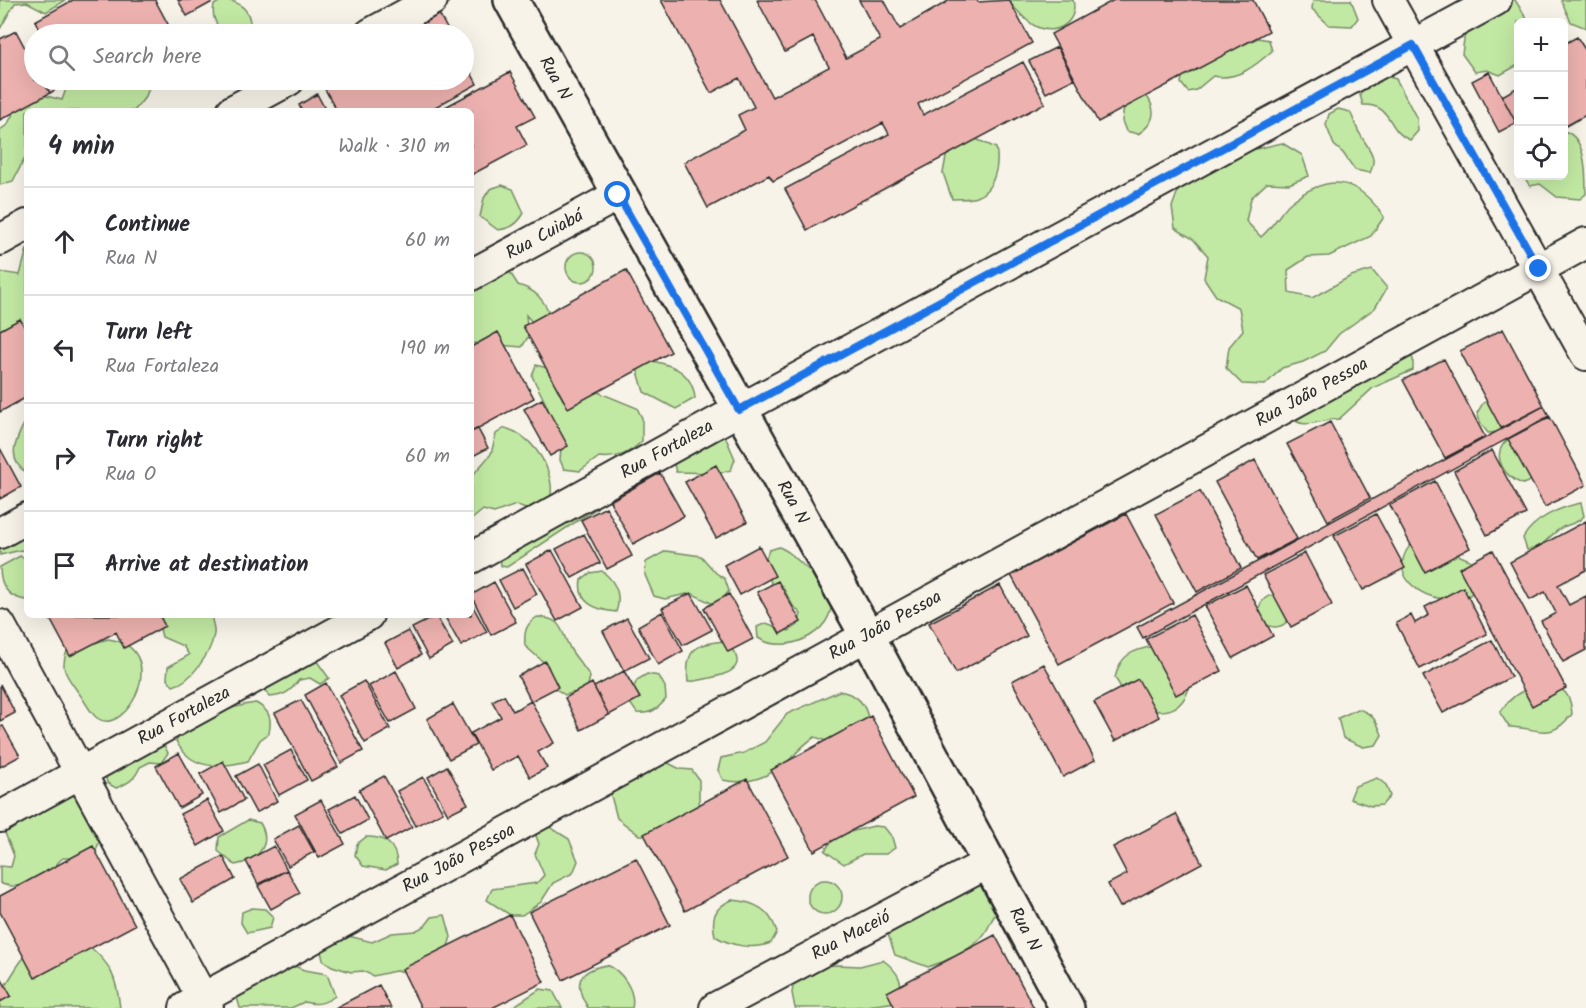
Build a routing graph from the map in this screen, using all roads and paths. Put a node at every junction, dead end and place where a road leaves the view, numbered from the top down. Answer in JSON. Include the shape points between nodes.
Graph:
{"nodes":[{"id":1,"x":432,"y":0,"type":"edge"},
{"id":2,"x":511,"y":0,"type":"edge"},
{"id":3,"x":1388,"y":0,"type":"edge"},
{"id":4,"x":1496,"y":0,"type":"edge"},
{"id":5,"x":388,"y":24,"type":"edge"},
{"id":6,"x":1413,"y":45,"type":"junction"},
{"id":7,"x":271,"y":90,"type":"edge"},
{"id":8,"x":238,"y":108,"type":"edge"},
{"id":9,"x":618,"y":195,"type":"junction"},
{"id":10,"x":24,"y":227,"type":"edge"},
{"id":11,"x":0,"y":240,"type":"edge"},
{"id":12,"x":1586,"y":243,"type":"edge"},
{"id":13,"x":1539,"y":269,"type":"junction"},
{"id":14,"x":474,"y":273,"type":"edge"},
{"id":15,"x":1586,"y":356,"type":"edge"},
{"id":16,"x":739,"y":410,"type":"junction"},
{"id":17,"x":24,"y":520,"type":"edge"},
{"id":18,"x":0,"y":533,"type":"edge"},
{"id":19,"x":474,"y":556,"type":"edge"},
{"id":20,"x":363,"y":618,"type":"edge"},
{"id":21,"x":0,"y":625,"type":"edge"},
{"id":22,"x":868,"y":637,"type":"junction"},
{"id":23,"x":80,"y":774,"type":"junction"},
{"id":24,"x":0,"y":818,"type":"edge"},
{"id":25,"x":988,"y":862,"type":"junction"},
{"id":26,"x":198,"y":1005,"type":"edge"},
{"id":27,"x":715,"y":1008,"type":"edge"},
{"id":28,"x":1067,"y":1008,"type":"edge"}],
"edges":[{"from":1,"to":5,"type":"street"},
{"from":2,"to":9,"type":"street","name":"Rua N"},
{"from":3,"to":6,"type":"street"},
{"from":4,"to":6,"type":"street","name":"Rua Fortaleza"},
{"from":6,"to":13,"type":"street"},
{"from":6,"to":16,"type":"street","name":"Rua Fortaleza"},
{"from":7,"to":8,"type":"street"},
{"from":9,"to":14,"type":"street","name":"Rua Cuiabá"},
{"from":9,"to":16,"type":"street","name":"Rua N"},
{"from":10,"to":11,"type":"street"},
{"from":12,"to":13,"type":"street","name":"Rua João Pessoa"},
{"from":13,"to":15,"type":"street"},
{"from":13,"to":22,"type":"street","name":"Rua João Pessoa"},
{"from":16,"to":19,"type":"street","name":"Rua Fortaleza"},
{"from":16,"to":22,"type":"street","name":"Rua N"},
{"from":17,"to":18,"type":"street"},
{"from":20,"to":23,"type":"street","name":"Rua Fortaleza"},
{"from":21,"to":23,"type":"street"},
{"from":22,"to":25,"type":"street","name":"Rua N"},
{"from":22,"to":26,"type":"street","name":"Rua João Pessoa"},
{"from":23,"to":24,"type":"street","name":"Rua Fortaleza"},
{"from":23,"to":26,"type":"street"},
{"from":25,"to":27,"type":"street","name":"Rua Maceió"},
{"from":25,"to":28,"type":"street","name":"Rua N"}]}
